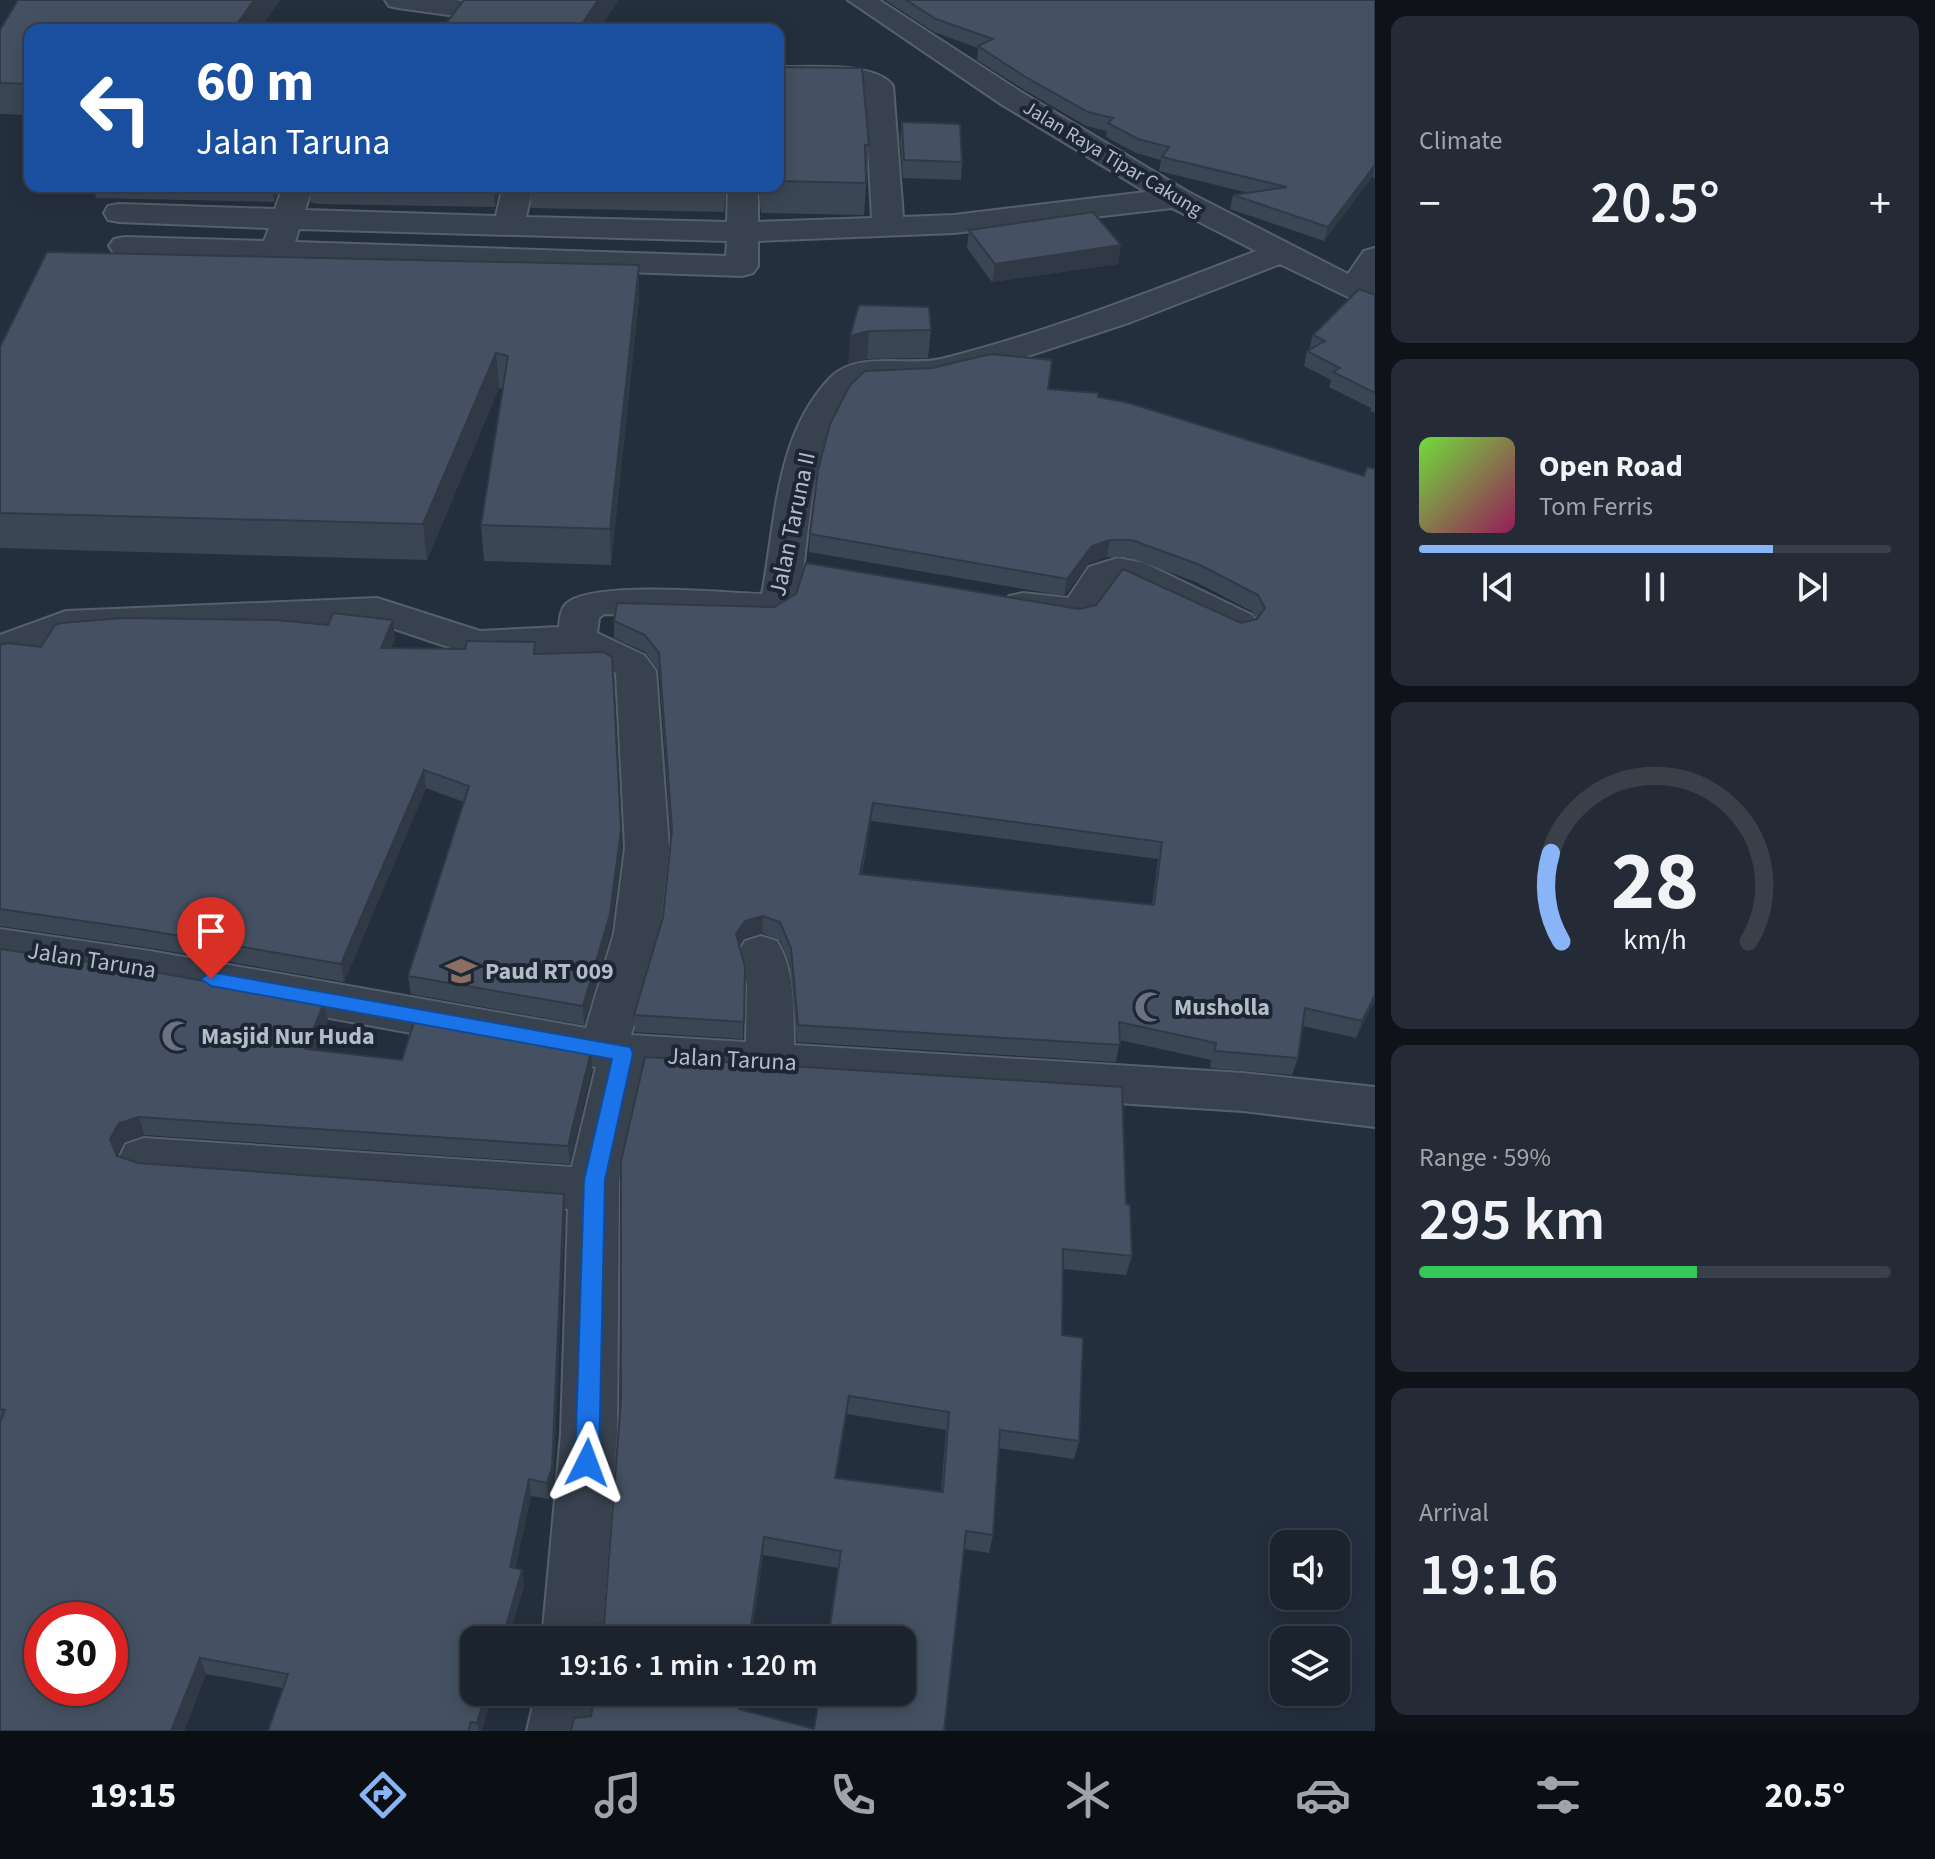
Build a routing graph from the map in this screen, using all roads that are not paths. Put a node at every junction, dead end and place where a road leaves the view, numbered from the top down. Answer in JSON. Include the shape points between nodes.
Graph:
{"nodes":[{"id":1,"x":398,"y":0,"type":"edge"},
{"id":2,"x":861,"y":0,"type":"edge"},
{"id":3,"x":456,"y":8,"type":"edge"},
{"id":4,"x":784,"y":75,"type":"edge"},
{"id":5,"x":296,"y":192,"type":"edge"},
{"id":6,"x":517,"y":192,"type":"edge"},
{"id":7,"x":743,"y":192,"type":"edge"},
{"id":8,"x":1177,"y":198,"type":"junction"},
{"id":9,"x":119,"y":213,"type":"dead end"},
{"id":10,"x":287,"y":219,"type":"junction"},
{"id":11,"x":509,"y":225,"type":"junction"},
{"id":12,"x":888,"y":228,"type":"junction"},
{"id":13,"x":741,"y":232,"type":"junction"},
{"id":14,"x":125,"y":246,"type":"dead end"},
{"id":15,"x":277,"y":251,"type":"junction"},
{"id":16,"x":1279,"y":253,"type":"junction"},
{"id":17,"x":1375,"y":258,"type":"edge"},
{"id":18,"x":1364,"y":294,"type":"edge"},
{"id":19,"x":995,"y":600,"type":"edge"},
{"id":20,"x":1238,"y":624,"type":"edge"},
{"id":21,"x":577,"y":639,"type":"junction"},
{"id":22,"x":0,"y":648,"type":"edge"},
{"id":23,"x":0,"y":946,"type":"edge"},
{"id":24,"x":761,"y":953,"type":"dead end"},
{"id":25,"x":613,"y":1051,"type":"junction"},
{"id":26,"x":770,"y":1061,"type":"junction"},
{"id":27,"x":1375,"y":1107,"type":"edge"},
{"id":28,"x":144,"y":1158,"type":"dead end"},
{"id":29,"x":595,"y":1190,"type":"junction"},
{"id":30,"x":573,"y":1626,"type":"edge"},
{"id":31,"x":563,"y":1706,"type":"edge"},
{"id":32,"x":558,"y":1731,"type":"edge"}],
"edges":[{"from":1,"to":3,"type":"street"},
{"from":2,"to":8,"type":"street","name":"Jalan Raya Tipar Cakung"},
{"from":4,"to":12,"type":"street","via":[[866,78],[879,86]]},
{"from":5,"to":10,"type":"street"},
{"from":6,"to":11,"type":"street"},
{"from":7,"to":13,"type":"street"},
{"from":8,"to":12,"type":"street"},
{"from":8,"to":16,"type":"street","name":"Jalan Raya Tipar Cakung"},
{"from":9,"to":10,"type":"street"},
{"from":10,"to":11,"type":"street"},
{"from":10,"to":15,"type":"street"},
{"from":11,"to":13,"type":"street"},
{"from":12,"to":13,"type":"street"},
{"from":13,"to":15,"type":"street","via":[[742,266]]},
{"from":14,"to":15,"type":"street"},
{"from":16,"to":18,"type":"street","name":"Jalan Raya Tipar Cakung"},
{"from":16,"to":21,"type":"street","name":"Jalan Taruna II","via":[[982,359],[925,372],[847,380],[832,397],[805,450],[802,566],[780,602],[774,607],[597,602],[580,612]]},
{"from":17,"to":18,"type":"street"},
{"from":19,"to":20,"type":"street","via":[[1077,611],[1100,575],[1111,568],[1131,571]]},
{"from":21,"to":22,"type":"street","via":[[478,644],[377,610],[66,623]]},
{"from":21,"to":25,"type":"street","via":[[636,671],[647,848],[637,933]]},
{"from":23,"to":25,"type":"street","name":"Jalan Taruna"},
{"from":24,"to":26,"type":"street","via":[[770,984]]},
{"from":25,"to":26,"type":"street","name":"Jalan Taruna"},
{"from":25,"to":29,"type":"street"},
{"from":26,"to":27,"type":"street","name":"Jalan Taruna","via":[[1243,1092]]},
{"from":28,"to":29,"type":"street"},
{"from":29,"to":30,"type":"street","via":[[589,1434]]},
{"from":31,"to":32,"type":"street"}]}
